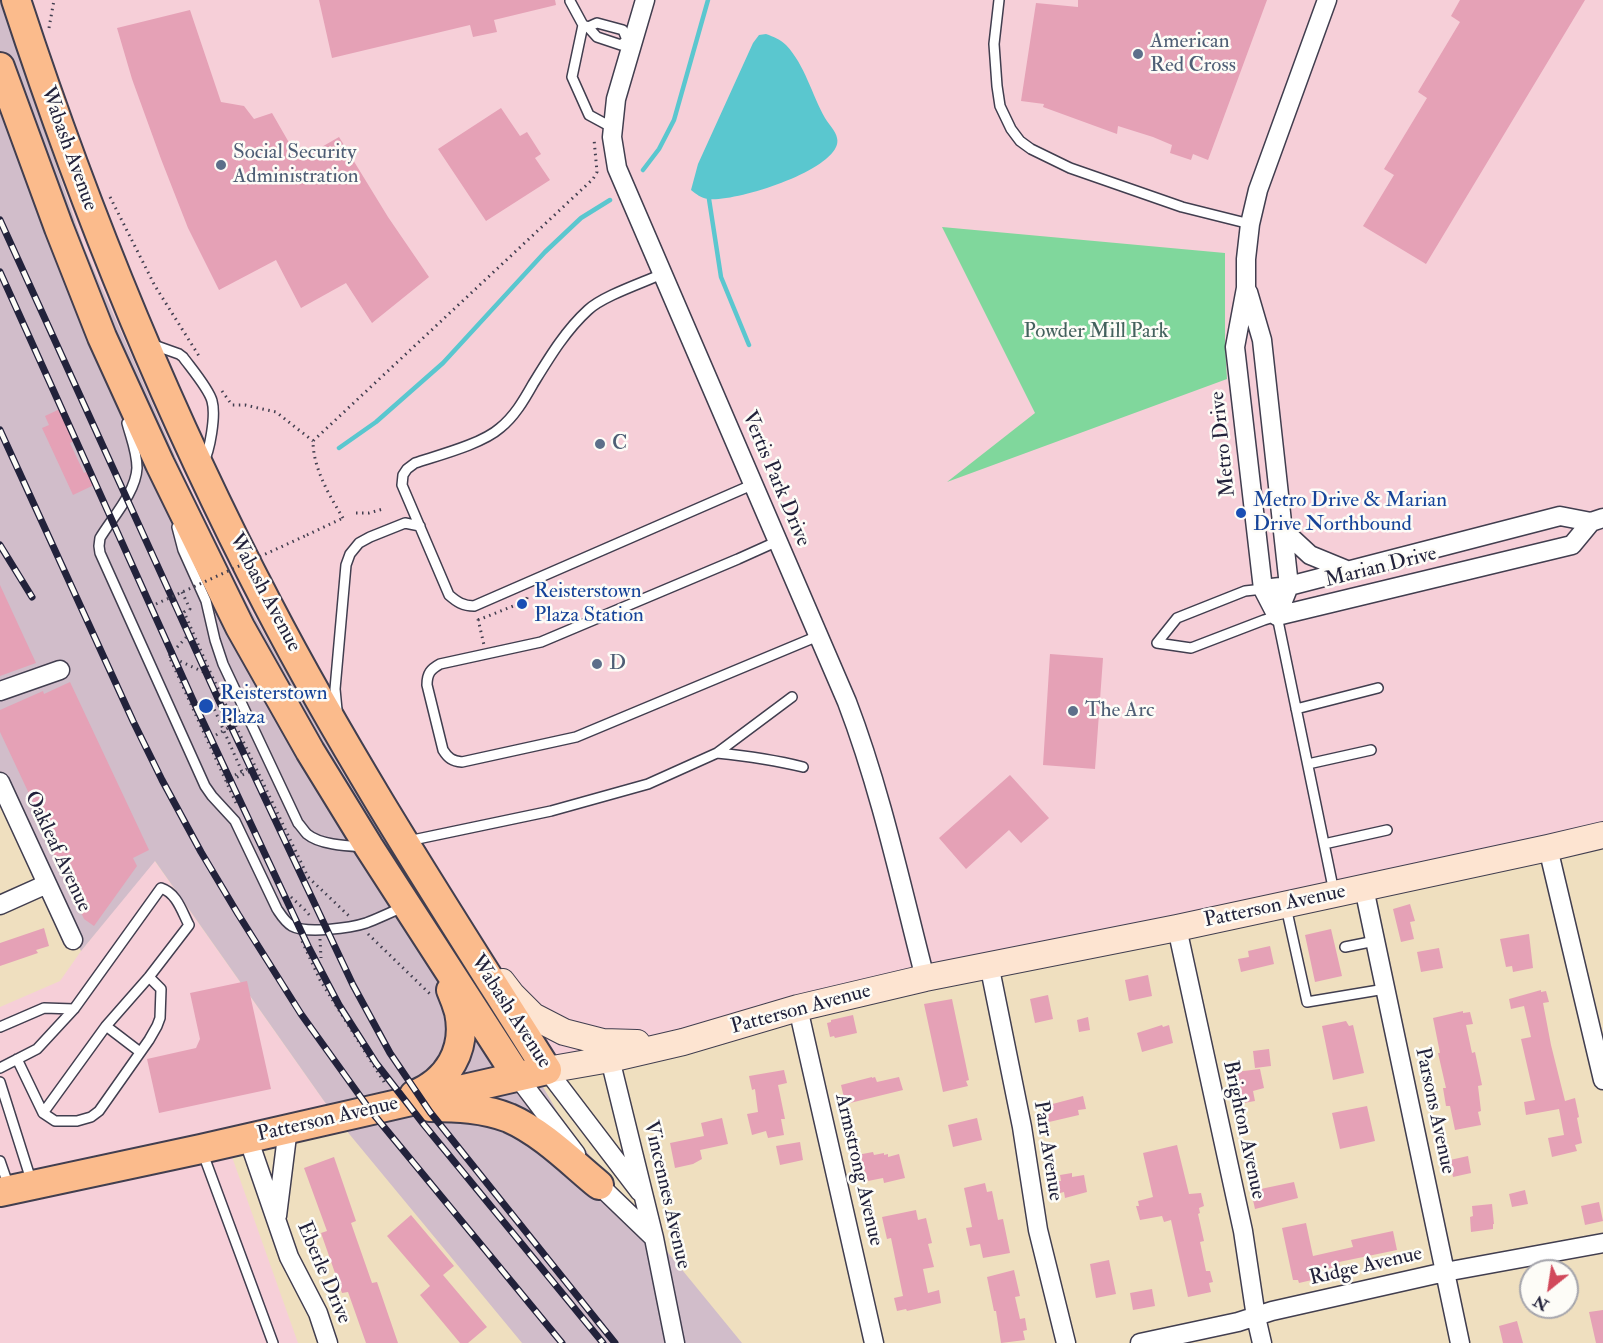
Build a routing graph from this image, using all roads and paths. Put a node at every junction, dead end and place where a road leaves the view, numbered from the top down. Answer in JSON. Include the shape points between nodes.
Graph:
{"nodes":[{"id":1,"x":16,"y":0,"type":"edge"},
{"id":2,"x":54,"y":0,"type":"edge"},
{"id":3,"x":645,"y":0,"type":"edge"},
{"id":4,"x":999,"y":0,"type":"edge"},
{"id":5,"x":1327,"y":0,"type":"edge"},
{"id":6,"x":570,"y":2,"type":"dead end"},
{"id":7,"x":586,"y":26,"type":"junction"},
{"id":8,"x":47,"y":37,"type":"dead end"},
{"id":9,"x":630,"y":40,"type":"junction"},
{"id":10,"x":0,"y":67,"type":"edge"},
{"id":11,"x":605,"y":124,"type":"junction"},
{"id":12,"x":109,"y":195,"type":"dead end"},
{"id":13,"x":1250,"y":224,"type":"junction"},
{"id":14,"x":662,"y":274,"type":"junction"},
{"id":15,"x":1246,"y":288,"type":"junction"},
{"id":16,"x":102,"y":337,"type":"junction"},
{"id":17,"x":144,"y":341,"type":"junction"},
{"id":18,"x":201,"y":360,"type":"dead end"},
{"id":19,"x":219,"y":387,"type":"dead end"},
{"id":20,"x":122,"y":405,"type":"dead end"},
{"id":21,"x":125,"y":416,"type":"dead end"},
{"id":22,"x":313,"y":441,"type":"junction"},
{"id":23,"x":160,"y":464,"type":"junction"},
{"id":24,"x":201,"y":467,"type":"junction"},
{"id":25,"x":754,"y":484,"type":"junction"},
{"id":26,"x":383,"y":509,"type":"dead end"},
{"id":27,"x":356,"y":513,"type":"dead end"},
{"id":28,"x":1597,"y":520,"type":"edge"},
{"id":29,"x":420,"y":526,"type":"junction"},
{"id":30,"x":1283,"y":530,"type":"junction"},
{"id":31,"x":778,"y":541,"type":"junction"},
{"id":32,"x":1349,"y":571,"type":"junction"},
{"id":33,"x":1289,"y":586,"type":"junction"},
{"id":34,"x":1263,"y":589,"type":"junction"},
{"id":35,"x":531,"y":590,"type":"dead end"},
{"id":36,"x":182,"y":592,"type":"junction"},
{"id":37,"x":156,"y":604,"type":"dead end"},
{"id":38,"x":474,"y":606,"type":"junction"},
{"id":39,"x":1277,"y":616,"type":"junction"},
{"id":40,"x":478,"y":620,"type":"junction"},
{"id":41,"x":192,"y":631,"type":"junction"},
{"id":42,"x":818,"y":636,"type":"junction"},
{"id":43,"x":486,"y":654,"type":"junction"},
{"id":44,"x":169,"y":656,"type":"junction"},
{"id":45,"x":60,"y":670,"type":"dead end"},
{"id":46,"x":212,"y":676,"type":"junction"},
{"id":47,"x":1378,"y":688,"type":"dead end"},
{"id":48,"x":0,"y":691,"type":"edge"},
{"id":49,"x":792,"y":697,"type":"dead end"},
{"id":50,"x":212,"y":704,"type":"junction"},
{"id":51,"x":1296,"y":709,"type":"junction"},
{"id":52,"x":194,"y":711,"type":"junction"},
{"id":53,"x":228,"y":728,"type":"dead end"},
{"id":54,"x":224,"y":730,"type":"junction"},
{"id":55,"x":340,"y":733,"type":"junction"},
{"id":56,"x":216,"y":735,"type":"dead end"},
{"id":57,"x":1371,"y":750,"type":"dead end"},
{"id":58,"x":717,"y":753,"type":"junction"},
{"id":59,"x":1308,"y":764,"type":"junction"},
{"id":60,"x":803,"y":767,"type":"dead end"},
{"id":61,"x":247,"y":769,"type":"dead end"},
{"id":62,"x":256,"y":769,"type":"dead end"},
{"id":63,"x":242,"y":773,"type":"junction"},
{"id":64,"x":235,"y":775,"type":"dead end"},
{"id":65,"x":226,"y":782,"type":"junction"},
{"id":66,"x":0,"y":783,"type":"edge"},
{"id":67,"x":236,"y":803,"type":"dead end"},
{"id":68,"x":1387,"y":830,"type":"dead end"},
{"id":69,"x":1603,"y":834,"type":"edge"},
{"id":70,"x":403,"y":842,"type":"junction"},
{"id":71,"x":1324,"y":844,"type":"junction"},
{"id":72,"x":369,"y":847,"type":"junction"},
{"id":73,"x":1548,"y":848,"type":"junction"},
{"id":74,"x":47,"y":884,"type":"junction"},
{"id":75,"x":1364,"y":888,"type":"junction"},
{"id":76,"x":1334,"y":894,"type":"junction"},
{"id":77,"x":291,"y":897,"type":"dead end"},
{"id":78,"x":0,"y":905,"type":"edge"},
{"id":79,"x":1285,"y":905,"type":"junction"},
{"id":80,"x":406,"y":906,"type":"junction"},
{"id":81,"x":450,"y":917,"type":"junction"},
{"id":82,"x":314,"y":921,"type":"dead end"},
{"id":83,"x":296,"y":928,"type":"junction"},
{"id":84,"x":1177,"y":928,"type":"junction"},
{"id":85,"x":368,"y":934,"type":"dead end"},
{"id":86,"x":427,"y":936,"type":"junction"},
{"id":87,"x":319,"y":937,"type":"dead end"},
{"id":88,"x":73,"y":940,"type":"dead end"},
{"id":89,"x":1376,"y":941,"type":"junction"},
{"id":90,"x":1345,"y":947,"type":"dead end"},
{"id":91,"x":321,"y":958,"type":"dead end"},
{"id":92,"x":989,"y":964,"type":"junction"},
{"id":93,"x":148,"y":977,"type":"junction"},
{"id":94,"x":925,"y":978,"type":"junction"},
{"id":95,"x":1385,"y":989,"type":"junction"},
{"id":96,"x":433,"y":996,"type":"dead end"},
{"id":97,"x":798,"y":1008,"type":"junction"},
{"id":98,"x":74,"y":1009,"type":"junction"},
{"id":99,"x":106,"y":1026,"type":"junction"},
{"id":100,"x":0,"y":1027,"type":"edge"},
{"id":101,"x":682,"y":1042,"type":"junction"},
{"id":102,"x":140,"y":1052,"type":"junction"},
{"id":103,"x":17,"y":1059,"type":"junction"},
{"id":104,"x":610,"y":1059,"type":"junction"},
{"id":105,"x":0,"y":1068,"type":"edge"},
{"id":106,"x":547,"y":1070,"type":"junction"},
{"id":107,"x":518,"y":1076,"type":"junction"},
{"id":108,"x":1603,"y":1080,"type":"edge"},
{"id":109,"x":0,"y":1082,"type":"edge"},
{"id":110,"x":386,"y":1097,"type":"junction"},
{"id":111,"x":43,"y":1113,"type":"junction"},
{"id":112,"x":288,"y":1128,"type":"junction"},
{"id":113,"x":248,"y":1138,"type":"junction"},
{"id":114,"x":201,"y":1149,"type":"junction"},
{"id":115,"x":0,"y":1161,"type":"edge"},
{"id":116,"x":599,"y":1185,"type":"junction"},
{"id":117,"x":14,"y":1189,"type":"edge"},
{"id":118,"x":645,"y":1198,"type":"junction"},
{"id":119,"x":276,"y":1221,"type":"junction"},
{"id":120,"x":654,"y":1238,"type":"junction"},
{"id":121,"x":1603,"y":1243,"type":"edge"},
{"id":122,"x":1445,"y":1272,"type":"junction"},
{"id":123,"x":1256,"y":1317,"type":"junction"},
{"id":124,"x":273,"y":1343,"type":"edge"},
{"id":125,"x":328,"y":1343,"type":"edge"},
{"id":126,"x":675,"y":1343,"type":"edge"},
{"id":127,"x":874,"y":1343,"type":"edge"},
{"id":128,"x":1066,"y":1343,"type":"edge"},
{"id":129,"x":1140,"y":1343,"type":"edge"},
{"id":130,"x":1262,"y":1343,"type":"edge"},
{"id":131,"x":1460,"y":1343,"type":"edge"}],
"edges":[{"from":1,"to":17,"type":"main road","name":"Wabash Avenue","via":[[90,210]]},
{"from":2,"to":8,"type":"path"},
{"from":3,"to":9,"type":"street","name":"Vertis Park Drive"},
{"from":4,"to":13,"type":"lane","via":[[994,44],[997,86],[1000,106],[1020,141],[1070,168],[1182,207]]},
{"from":5,"to":13,"type":"street","name":"Metro Drive","via":[[1268,159]]},
{"from":6,"to":7,"type":"lane"},
{"from":7,"to":9,"type":"lane","via":[[597,23],[623,30]]},
{"from":7,"to":9,"type":"lane","via":[[597,37],[621,45]]},
{"from":7,"to":11,"type":"lane","via":[[572,77],[589,115]]},
{"from":9,"to":11,"type":"street","name":"Vertis Park Drive","via":[[616,99]]},
{"from":10,"to":16,"type":"main road","name":"Wabash Avenue"},
{"from":11,"to":14,"type":"street","name":"Vertis Park Drive","via":[[612,137],[617,168]]},
{"from":11,"to":22,"type":"path","via":[[594,134],[597,172],[593,180]]},
{"from":12,"to":18,"type":"path","via":[[155,286]]},
{"from":13,"to":15,"type":"street","name":"Metro Drive"},
{"from":14,"to":25,"type":"street","name":"Vertis Park Drive"},
{"from":14,"to":29,"type":"lane","via":[[589,308],[561,339],[500,429],[407,469],[402,485]]},
{"from":15,"to":30,"type":"street","name":"Metro Drive","via":[[1262,340]]},
{"from":15,"to":34,"type":"street","name":"Metro Drive","via":[[1235,347]]},
{"from":16,"to":20,"type":"lane"},
{"from":16,"to":23,"type":"main road","name":"Wabash Avenue"},
{"from":17,"to":24,"type":"main road","name":"Wabash Avenue"},
{"from":17,"to":24,"type":"lane","via":[[183,357],[213,402],[208,455]]},
{"from":19,"to":22,"type":"path","via":[[231,405],[276,412]]},
{"from":21,"to":83,"type":"lane","via":[[137,470],[134,484],[100,538],[102,560],[205,786],[235,820],[277,909]]},
{"from":22,"to":36,"type":"path","bridge":true,"via":[[313,452],[327,490],[342,518]]},
{"from":23,"to":72,"type":"main road","name":"Wabash Avenue","via":[[240,627]]},
{"from":23,"to":72,"type":"lane","via":[[183,550],[206,601],[223,664],[298,822],[314,838],[344,846]]},
{"from":24,"to":55,"type":"main road","name":"Wabash Avenue","via":[[269,607]]},
{"from":25,"to":31,"type":"street","name":"Vertis Park Drive"},
{"from":25,"to":38,"type":"lane"},
{"from":26,"to":27,"type":"path"},
{"from":28,"to":32,"type":"street","name":"Marian Drive","via":[[1560,516]]},
{"from":28,"to":39,"type":"street","name":"Marian Drive","via":[[1572,545]]},
{"from":29,"to":38,"type":"lane","via":[[449,595],[465,606]]},
{"from":29,"to":55,"type":"lane","via":[[405,523],[370,537],[359,543],[346,565],[334,689]]},
{"from":30,"to":32,"type":"street","name":"Marian Drive","via":[[1310,555]]},
{"from":30,"to":33,"type":"street","name":"Metro Drive"},
{"from":31,"to":42,"type":"street","name":"Vertis Park Drive"},
{"from":31,"to":43,"type":"lane","via":[[541,642]]},
{"from":32,"to":33,"type":"street","name":"Marian Drive"},
{"from":33,"to":34,"type":"street","name":"Marian Drive"},
{"from":33,"to":39,"type":"street","name":"Metro Drive"},
{"from":34,"to":39,"type":"street","name":"Metro Drive"},
{"from":34,"to":39,"type":"lane","via":[[1245,591],[1177,618],[1157,643],[1191,648]]},
{"from":35,"to":40,"type":"path","via":[[526,601]]},
{"from":36,"to":37,"type":"path","bridge":true},
{"from":36,"to":41,"type":"path","via":[[190,609],[184,612]]},
{"from":38,"to":40,"type":"path"},
{"from":39,"to":51,"type":"lane"},
{"from":40,"to":43,"type":"path"},
{"from":41,"to":44,"type":"path"},
{"from":41,"to":46,"type":"path"},
{"from":42,"to":43,"type":"lane","via":[[576,736],[453,761],[443,750],[427,677],[440,664]]},
{"from":42,"to":94,"type":"street","name":"Vertis Park Drive","via":[[860,736]]},
{"from":44,"to":46,"type":"path"},
{"from":44,"to":52,"type":"path"},
{"from":45,"to":48,"type":"street"},
{"from":46,"to":50,"type":"path","via":[[223,700]]},
{"from":47,"to":51,"type":"lane"},
{"from":49,"to":58,"type":"lane"},
{"from":50,"to":52,"type":"path"},
{"from":50,"to":54,"type":"path"},
{"from":51,"to":59,"type":"lane"},
{"from":52,"to":65,"type":"path"},
{"from":53,"to":54,"type":"path"},
{"from":54,"to":56,"type":"path"},
{"from":54,"to":63,"type":"path"},
{"from":55,"to":70,"type":"main road","name":"Wabash Avenue"},
{"from":57,"to":59,"type":"lane"},
{"from":58,"to":60,"type":"lane"},
{"from":58,"to":70,"type":"lane","via":[[648,784],[551,811]]},
{"from":59,"to":71,"type":"lane"},
{"from":61,"to":63,"type":"path"},
{"from":62,"to":63,"type":"path"},
{"from":63,"to":64,"type":"path"},
{"from":63,"to":65,"type":"path"},
{"from":65,"to":67,"type":"path"},
{"from":66,"to":74,"type":"street","name":"Oakleaf Avenue"},
{"from":68,"to":71,"type":"lane"},
{"from":69,"to":73,"type":"main road","name":"Patterson Avenue"},
{"from":70,"to":81,"type":"main road","name":"Wabash Avenue"},
{"from":71,"to":76,"type":"lane"},
{"from":72,"to":80,"type":"main road","name":"Wabash Avenue"},
{"from":73,"to":75,"type":"main road","name":"Patterson Avenue"},
{"from":73,"to":108,"type":"street"},
{"from":74,"to":78,"type":"street"},
{"from":74,"to":88,"type":"street","name":"Oakleaf Avenue"},
{"from":75,"to":76,"type":"main road","name":"Patterson Avenue"},
{"from":75,"to":89,"type":"street","name":"Parsons Avenue"},
{"from":76,"to":79,"type":"main road","name":"Patterson Avenue"},
{"from":77,"to":82,"type":"path"},
{"from":79,"to":84,"type":"main road","name":"Patterson Avenue"},
{"from":79,"to":95,"type":"lane","via":[[1307,1002]]},
{"from":80,"to":83,"type":"lane","via":[[355,926]]},
{"from":80,"to":86,"type":"main road","name":"Wabash Avenue"},
{"from":81,"to":101,"type":"main road","via":[[532,1016],[564,1032],[603,1042]]},
{"from":81,"to":106,"type":"main road","name":"Wabash Avenue"},
{"from":83,"to":110,"type":"path","via":[[320,980],[384,1083]]},
{"from":84,"to":92,"type":"main road","name":"Patterson Avenue"},
{"from":84,"to":123,"type":"street","name":"Brighton Avenue","via":[[1243,1231]]},
{"from":85,"to":96,"type":"path"},
{"from":86,"to":107,"type":"main road","name":"Wabash Avenue"},
{"from":86,"to":110,"type":"main road","via":[[459,1011],[459,1047],[439,1081],[428,1089]]},
{"from":87,"to":91,"type":"path"},
{"from":89,"to":90,"type":"lane"},
{"from":89,"to":95,"type":"street","name":"Parsons Avenue"},
{"from":92,"to":94,"type":"main road","name":"Patterson Avenue"},
{"from":92,"to":128,"type":"street","name":"Parr Avenue","via":[[1038,1230]]},
{"from":93,"to":98,"type":"lane","via":[[189,925],[173,895],[161,888]]},
{"from":93,"to":99,"type":"lane"},
{"from":93,"to":102,"type":"lane","via":[[161,989],[160,1018]]},
{"from":94,"to":97,"type":"main road","name":"Patterson Avenue"},
{"from":95,"to":122,"type":"street","name":"Parsons Avenue"},
{"from":97,"to":101,"type":"main road","name":"Patterson Avenue"},
{"from":97,"to":127,"type":"street","name":"Armstrong Avenue"},
{"from":98,"to":100,"type":"lane","via":[[44,1008]]},
{"from":98,"to":103,"type":"lane","via":[[37,1049]]},
{"from":99,"to":102,"type":"lane"},
{"from":99,"to":111,"type":"lane"},
{"from":101,"to":104,"type":"main road","name":"Patterson Avenue"},
{"from":102,"to":111,"type":"lane","via":[[91,1117],[55,1122]]},
{"from":103,"to":105,"type":"lane"},
{"from":103,"to":111,"type":"lane"},
{"from":104,"to":106,"type":"main road","name":"Patterson Avenue"},
{"from":104,"to":118,"type":"street","name":"Vincennes Avenue"},
{"from":106,"to":107,"type":"main road","name":"Patterson Avenue"},
{"from":106,"to":118,"type":"street","name":"Wabash Avenue"},
{"from":107,"to":110,"type":"main road","name":"Patterson Avenue"},
{"from":107,"to":116,"type":"street","name":"Wabash Avenue"},
{"from":109,"to":117,"type":"lane"},
{"from":110,"to":112,"type":"main road","name":"Patterson Avenue"},
{"from":110,"to":116,"type":"main road","via":[[481,1110],[507,1118],[526,1127]]},
{"from":112,"to":113,"type":"main road","name":"Patterson Avenue"},
{"from":112,"to":119,"type":"street","name":"Eberle Drive"},
{"from":113,"to":114,"type":"main road","name":"Patterson Avenue"},
{"from":113,"to":119,"type":"street","name":"Eberle Drive"},
{"from":114,"to":117,"type":"main road","name":"Patterson Avenue"},
{"from":114,"to":124,"type":"lane"},
{"from":115,"to":117,"type":"lane"},
{"from":116,"to":120,"type":"street","name":"Wabash Avenue"},
{"from":118,"to":120,"type":"street","name":"Vincennes Avenue"},
{"from":119,"to":125,"type":"street","name":"Eberle Drive"},
{"from":120,"to":126,"type":"street","name":"Vincennes Avenue"},
{"from":121,"to":122,"type":"street","name":"Ridge Avenue"},
{"from":122,"to":123,"type":"street","name":"Ridge Avenue"},
{"from":122,"to":131,"type":"street","name":"Parsons Avenue"},
{"from":123,"to":129,"type":"street","name":"Ridge Avenue"},
{"from":123,"to":130,"type":"street","name":"Brighton Avenue"}]}
